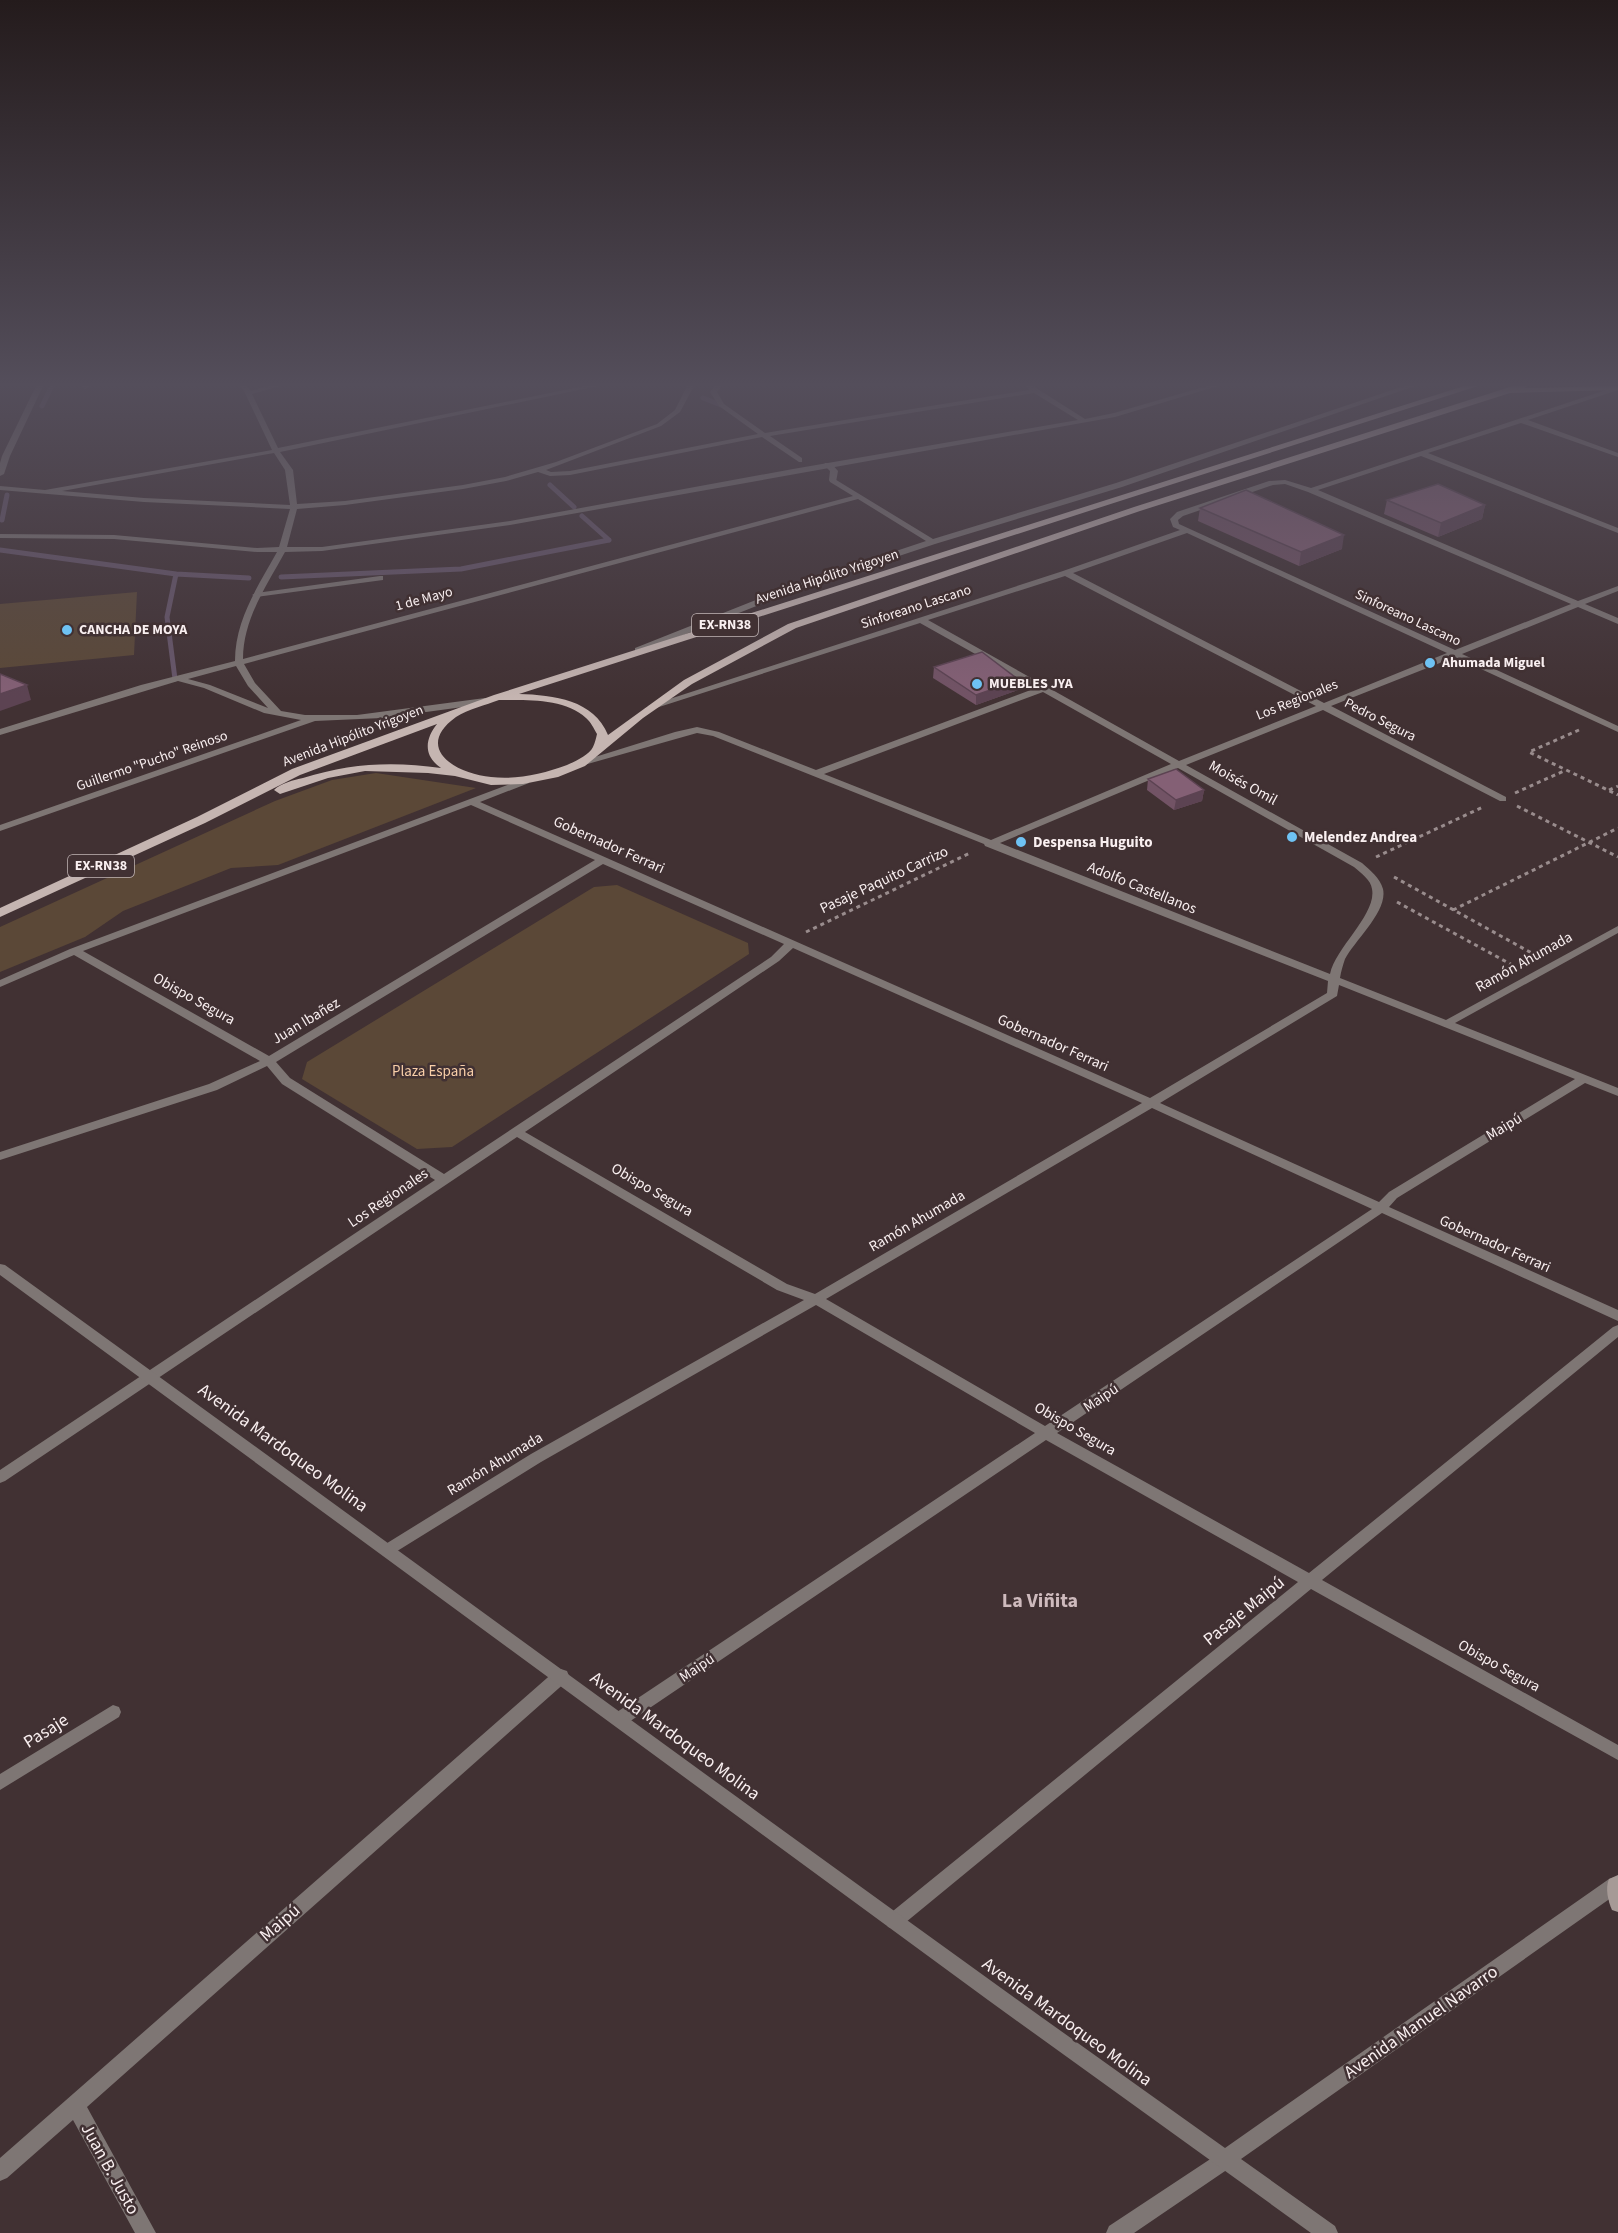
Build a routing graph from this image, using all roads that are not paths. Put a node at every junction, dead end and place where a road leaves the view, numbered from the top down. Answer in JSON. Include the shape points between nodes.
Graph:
{"nodes":[{"id":1,"x":25,"y":490,"type":"edge"},
{"id":2,"x":55,"y":490,"type":"edge"},
{"id":3,"x":292,"y":490,"type":"edge"},
{"id":4,"x":439,"y":490,"type":"edge"},
{"id":5,"x":690,"y":490,"type":"edge"},
{"id":6,"x":848,"y":490,"type":"edge"},
{"id":7,"x":1102,"y":490,"type":"edge"},
{"id":8,"x":1148,"y":490,"type":"edge"},
{"id":9,"x":1195,"y":490,"type":"edge"},
{"id":10,"x":1252,"y":490,"type":"edge"},
{"id":11,"x":1311,"y":490,"type":"edge"},
{"id":12,"x":1515,"y":490,"type":"edge"},
{"id":13,"x":45,"y":492,"type":"junction"},
{"id":14,"x":857,"y":496,"type":"junction"},
{"id":15,"x":294,"y":507,"type":"junction"},
{"id":16,"x":1187,"y":531,"type":"junction"},
{"id":17,"x":1618,"y":531,"type":"edge"},
{"id":18,"x":0,"y":537,"type":"edge"},
{"id":19,"x":932,"y":542,"type":"junction"},
{"id":20,"x":282,"y":551,"type":"junction"},
{"id":21,"x":1066,"y":573,"type":"junction"},
{"id":22,"x":380,"y":579,"type":"dead end"},
{"id":23,"x":1618,"y":588,"type":"edge"},
{"id":24,"x":256,"y":596,"type":"junction"},
{"id":25,"x":1578,"y":604,"type":"junction"},
{"id":26,"x":921,"y":620,"type":"junction"},
{"id":27,"x":1618,"y":621,"type":"edge"},
{"id":28,"x":632,"y":653,"type":"junction"},
{"id":29,"x":1454,"y":654,"type":"junction"},
{"id":30,"x":239,"y":663,"type":"junction"},
{"id":31,"x":175,"y":679,"type":"junction"},
{"id":32,"x":1042,"y":689,"type":"junction"},
{"id":33,"x":498,"y":697,"type":"junction"},
{"id":34,"x":485,"y":701,"type":"junction"},
{"id":35,"x":652,"y":706,"type":"junction"},
{"id":36,"x":1323,"y":706,"type":"junction"},
{"id":37,"x":278,"y":714,"type":"junction"},
{"id":38,"x":453,"y":714,"type":"junction"},
{"id":39,"x":312,"y":719,"type":"junction"},
{"id":40,"x":1618,"y":729,"type":"edge"},
{"id":41,"x":0,"y":732,"type":"edge"},
{"id":42,"x":595,"y":753,"type":"junction"},
{"id":43,"x":584,"y":762,"type":"junction"},
{"id":44,"x":1180,"y":764,"type":"junction"},
{"id":45,"x":459,"y":774,"type":"junction"},
{"id":46,"x":814,"y":774,"type":"junction"},
{"id":47,"x":526,"y":781,"type":"junction"},
{"id":48,"x":1503,"y":799,"type":"road end"},
{"id":49,"x":473,"y":802,"type":"junction"},
{"id":50,"x":201,"y":820,"type":"junction"},
{"id":51,"x":0,"y":828,"type":"edge"},
{"id":52,"x":989,"y":844,"type":"junction"},
{"id":53,"x":604,"y":859,"type":"junction"},
{"id":54,"x":1378,"y":892,"type":"joint"},
{"id":55,"x":0,"y":913,"type":"edge"},
{"id":56,"x":1618,"y":929,"type":"edge"},
{"id":57,"x":792,"y":943,"type":"junction"},
{"id":58,"x":74,"y":951,"type":"junction"},
{"id":59,"x":1334,"y":980,"type":"junction"},
{"id":60,"x":0,"y":984,"type":"edge"},
{"id":61,"x":1446,"y":1024,"type":"junction"},
{"id":62,"x":269,"y":1061,"type":"junction"},
{"id":63,"x":1584,"y":1078,"type":"junction"},
{"id":64,"x":1618,"y":1092,"type":"edge"},
{"id":65,"x":1151,"y":1103,"type":"junction"},
{"id":66,"x":517,"y":1132,"type":"junction"},
{"id":67,"x":0,"y":1156,"type":"edge"},
{"id":68,"x":444,"y":1180,"type":"junction"},
{"id":69,"x":1380,"y":1209,"type":"junction"},
{"id":70,"x":0,"y":1268,"type":"edge"},
{"id":71,"x":816,"y":1299,"type":"junction"},
{"id":72,"x":1618,"y":1316,"type":"edge"},
{"id":73,"x":1618,"y":1330,"type":"edge"},
{"id":74,"x":150,"y":1376,"type":"junction"},
{"id":75,"x":1047,"y":1434,"type":"junction"},
{"id":76,"x":0,"y":1477,"type":"edge"},
{"id":77,"x":388,"y":1549,"type":"junction"},
{"id":78,"x":1311,"y":1582,"type":"junction"},
{"id":79,"x":561,"y":1676,"type":"junction"},
{"id":80,"x":113,"y":1712,"type":"dead end"},
{"id":81,"x":620,"y":1719,"type":"junction"},
{"id":82,"x":1618,"y":1753,"type":"edge"},
{"id":83,"x":0,"y":1783,"type":"edge"},
{"id":84,"x":1617,"y":1891,"type":"edge"},
{"id":85,"x":894,"y":1921,"type":"junction"},
{"id":86,"x":75,"y":2105,"type":"junction"},
{"id":87,"x":1224,"y":2160,"type":"junction"},
{"id":88,"x":0,"y":2170,"type":"edge"},
{"id":89,"x":146,"y":2233,"type":"edge"},
{"id":90,"x":1116,"y":2233,"type":"edge"},
{"id":91,"x":1328,"y":2233,"type":"edge"}],
"edges":[{"from":1,"to":13,"type":"street"},
{"from":2,"to":13,"type":"street"},
{"from":3,"to":15,"type":"street"},
{"from":4,"to":15,"type":"street"},
{"from":5,"to":20,"type":"street","via":[[510,523],[344,547]]},
{"from":6,"to":14,"type":"street"},
{"from":7,"to":19,"type":"street"},
{"from":8,"to":28,"type":"main road","name":"Avenida Hipólito Yrigoyen","number":"EX-RN38"},
{"from":9,"to":35,"type":"main road","number":"EX-RN38","via":[[821,615],[766,639]]},
{"from":10,"to":16,"type":"street","via":[[1180,514],[1174,519],[1176,525]]},
{"from":11,"to":25,"type":"street"},
{"from":12,"to":17,"type":"street"},
{"from":13,"to":15,"type":"street"},
{"from":14,"to":19,"type":"street"},
{"from":14,"to":30,"type":"street","name":"1 de Mayo"},
{"from":15,"to":20,"type":"street"},
{"from":16,"to":21,"type":"street","name":"Sinforeano Lascano"},
{"from":16,"to":29,"type":"street","name":"Sinforeano Lascano"},
{"from":18,"to":20,"type":"street","via":[[114,537]]},
{"from":19,"to":28,"type":"street","via":[[794,588]]},
{"from":20,"to":24,"type":"street"},
{"from":21,"to":26,"type":"street","name":"Sinforeano Lascano"},
{"from":21,"to":36,"type":"street","name":"Pedro Segura"},
{"from":22,"to":24,"type":"street"},
{"from":23,"to":25,"type":"street","name":"Los Regionales"},
{"from":24,"to":30,"type":"street","via":[[247,618]]},
{"from":25,"to":27,"type":"street"},
{"from":25,"to":29,"type":"street","name":"Los Regionales"},
{"from":26,"to":32,"type":"street","name":"Moisés Omil"},
{"from":26,"to":35,"type":"street","name":"Sinforeano Lascano"},
{"from":28,"to":33,"type":"main road","name":"Avenida Hipólito Yrigoyen","number":"EX-RN38"},
{"from":29,"to":36,"type":"street","name":"Los Regionales"},
{"from":29,"to":40,"type":"street","name":"Sinforeano Lascano"},
{"from":30,"to":31,"type":"street","name":"1 de Mayo"},
{"from":30,"to":37,"type":"street","via":[[251,684]]},
{"from":31,"to":37,"type":"street","via":[[205,685],[252,707]]},
{"from":31,"to":41,"type":"street","name":"1 de Mayo"},
{"from":32,"to":44,"type":"street","name":"Moisés Omil"},
{"from":32,"to":46,"type":"street"},
{"from":33,"to":34,"type":"main road","number":"EX-RN38"},
{"from":33,"to":42,"type":"main road","number":"EX-RN38","via":[[527,697],[574,706],[600,727],[602,740]]},
{"from":34,"to":38,"type":"main road","number":"EX-RN38"},
{"from":34,"to":39,"type":"street","via":[[372,716]]},
{"from":35,"to":42,"type":"main road","number":"EX-RN38"},
{"from":36,"to":44,"type":"street","name":"Los Regionales"},
{"from":36,"to":48,"type":"street","name":"Pedro Segura"},
{"from":37,"to":39,"type":"street"},
{"from":38,"to":45,"type":"main road","number":"EX-RN38","via":[[435,731],[431,743],[443,765]]},
{"from":38,"to":50,"type":"main road","name":"Avenida Hipólito Yrigoyen","number":"EX-RN38","via":[[322,761]]},
{"from":39,"to":51,"type":"street","name":"Guillermo \"Pucho\" Reinoso"},
{"from":42,"to":43,"type":"main road","number":"EX-RN38"},
{"from":43,"to":46,"type":"street","name":"Adolfo Castellanos","via":[[697,730]]},
{"from":43,"to":47,"type":"main road","number":"EX-RN38","via":[[558,774]]},
{"from":44,"to":52,"type":"street","name":"Los Regionales"},
{"from":44,"to":54,"type":"street","name":"Moisés Omil","via":[[1358,865],[1374,879]]},
{"from":45,"to":47,"type":"main road","number":"EX-RN38","via":[[490,781]]},
{"from":45,"to":50,"type":"main road","name":"Avenida Hipólito Yrigoyen","number":"EX-RN38","via":[[374,765],[340,769]]},
{"from":46,"to":52,"type":"street","name":"Adolfo Castellanos"},
{"from":47,"to":49,"type":"street"},
{"from":49,"to":53,"type":"street","name":"Gobernador Ferrari"},
{"from":49,"to":58,"type":"street"},
{"from":50,"to":55,"type":"main road","name":"Avenida Hipólito Yrigoyen","number":"EX-RN38"},
{"from":52,"to":59,"type":"street","name":"Adolfo Castellanos"},
{"from":53,"to":57,"type":"street","name":"Gobernador Ferrari"},
{"from":53,"to":62,"type":"street","name":"Juan Ibañez"},
{"from":54,"to":59,"type":"street","name":"Ramón Ahumada","via":[[1374,906],[1340,960]]},
{"from":56,"to":61,"type":"street","name":"Ramón Ahumada"},
{"from":57,"to":65,"type":"street","name":"Gobernador Ferrari"},
{"from":57,"to":66,"type":"street","name":"Los Regionales","via":[[775,959]]},
{"from":58,"to":60,"type":"street"},
{"from":58,"to":62,"type":"street","name":"Obispo Segura"},
{"from":59,"to":61,"type":"street","name":"Adolfo Castellanos"},
{"from":59,"to":65,"type":"street","name":"Ramón Ahumada","via":[[1333,994]]},
{"from":61,"to":63,"type":"street","name":"Adolfo Castellanos"},
{"from":62,"to":67,"type":"street","name":"Juan Ibañez","via":[[213,1087]]},
{"from":62,"to":68,"type":"street","name":"Obispo Segura","via":[[286,1082]]},
{"from":63,"to":64,"type":"street","name":"Adolfo Castellanos"},
{"from":63,"to":69,"type":"street","name":"Maipú","via":[[1393,1195]]},
{"from":65,"to":69,"type":"street","name":"Gobernador Ferrari"},
{"from":65,"to":71,"type":"street","name":"Ramón Ahumada"},
{"from":66,"to":68,"type":"street","name":"Los Regionales"},
{"from":66,"to":71,"type":"street","name":"Obispo Segura","via":[[782,1287]]},
{"from":68,"to":74,"type":"street","name":"Los Regionales"},
{"from":69,"to":72,"type":"street","name":"Gobernador Ferrari"},
{"from":69,"to":75,"type":"street","name":"Maipú"},
{"from":70,"to":74,"type":"street","name":"Avenida Mardoqueo Molina"},
{"from":71,"to":75,"type":"street","name":"Obispo Segura"},
{"from":71,"to":77,"type":"street","name":"Ramón Ahumada","via":[[536,1458]]},
{"from":73,"to":78,"type":"street","name":"Pasaje Maipú"},
{"from":74,"to":76,"type":"street","name":"Los Regionales"},
{"from":74,"to":77,"type":"street","name":"Avenida Mardoqueo Molina"},
{"from":75,"to":78,"type":"street","name":"Obispo Segura"},
{"from":75,"to":81,"type":"street","name":"Maipú"},
{"from":77,"to":79,"type":"street","name":"Avenida Mardoqueo Molina"},
{"from":78,"to":82,"type":"street","name":"Obispo Segura"},
{"from":78,"to":85,"type":"street","name":"Pasaje Maipú"},
{"from":79,"to":81,"type":"street","name":"Avenida Mardoqueo Molina"},
{"from":79,"to":86,"type":"street","name":"Maipú"},
{"from":80,"to":83,"type":"street","name":"Pasaje"},
{"from":81,"to":85,"type":"street","name":"Avenida Mardoqueo Molina"},
{"from":84,"to":87,"type":"street","name":"Avenida Manuel Navarro"},
{"from":85,"to":87,"type":"street","name":"Avenida Mardoqueo Molina"},
{"from":86,"to":88,"type":"street","name":"Maipú"},
{"from":86,"to":89,"type":"street","name":"Juan B. Justo"},
{"from":87,"to":90,"type":"street","name":"Avenida Manuel Navarro"},
{"from":87,"to":91,"type":"street","name":"Avenida Mardoqueo Molina"}]}
